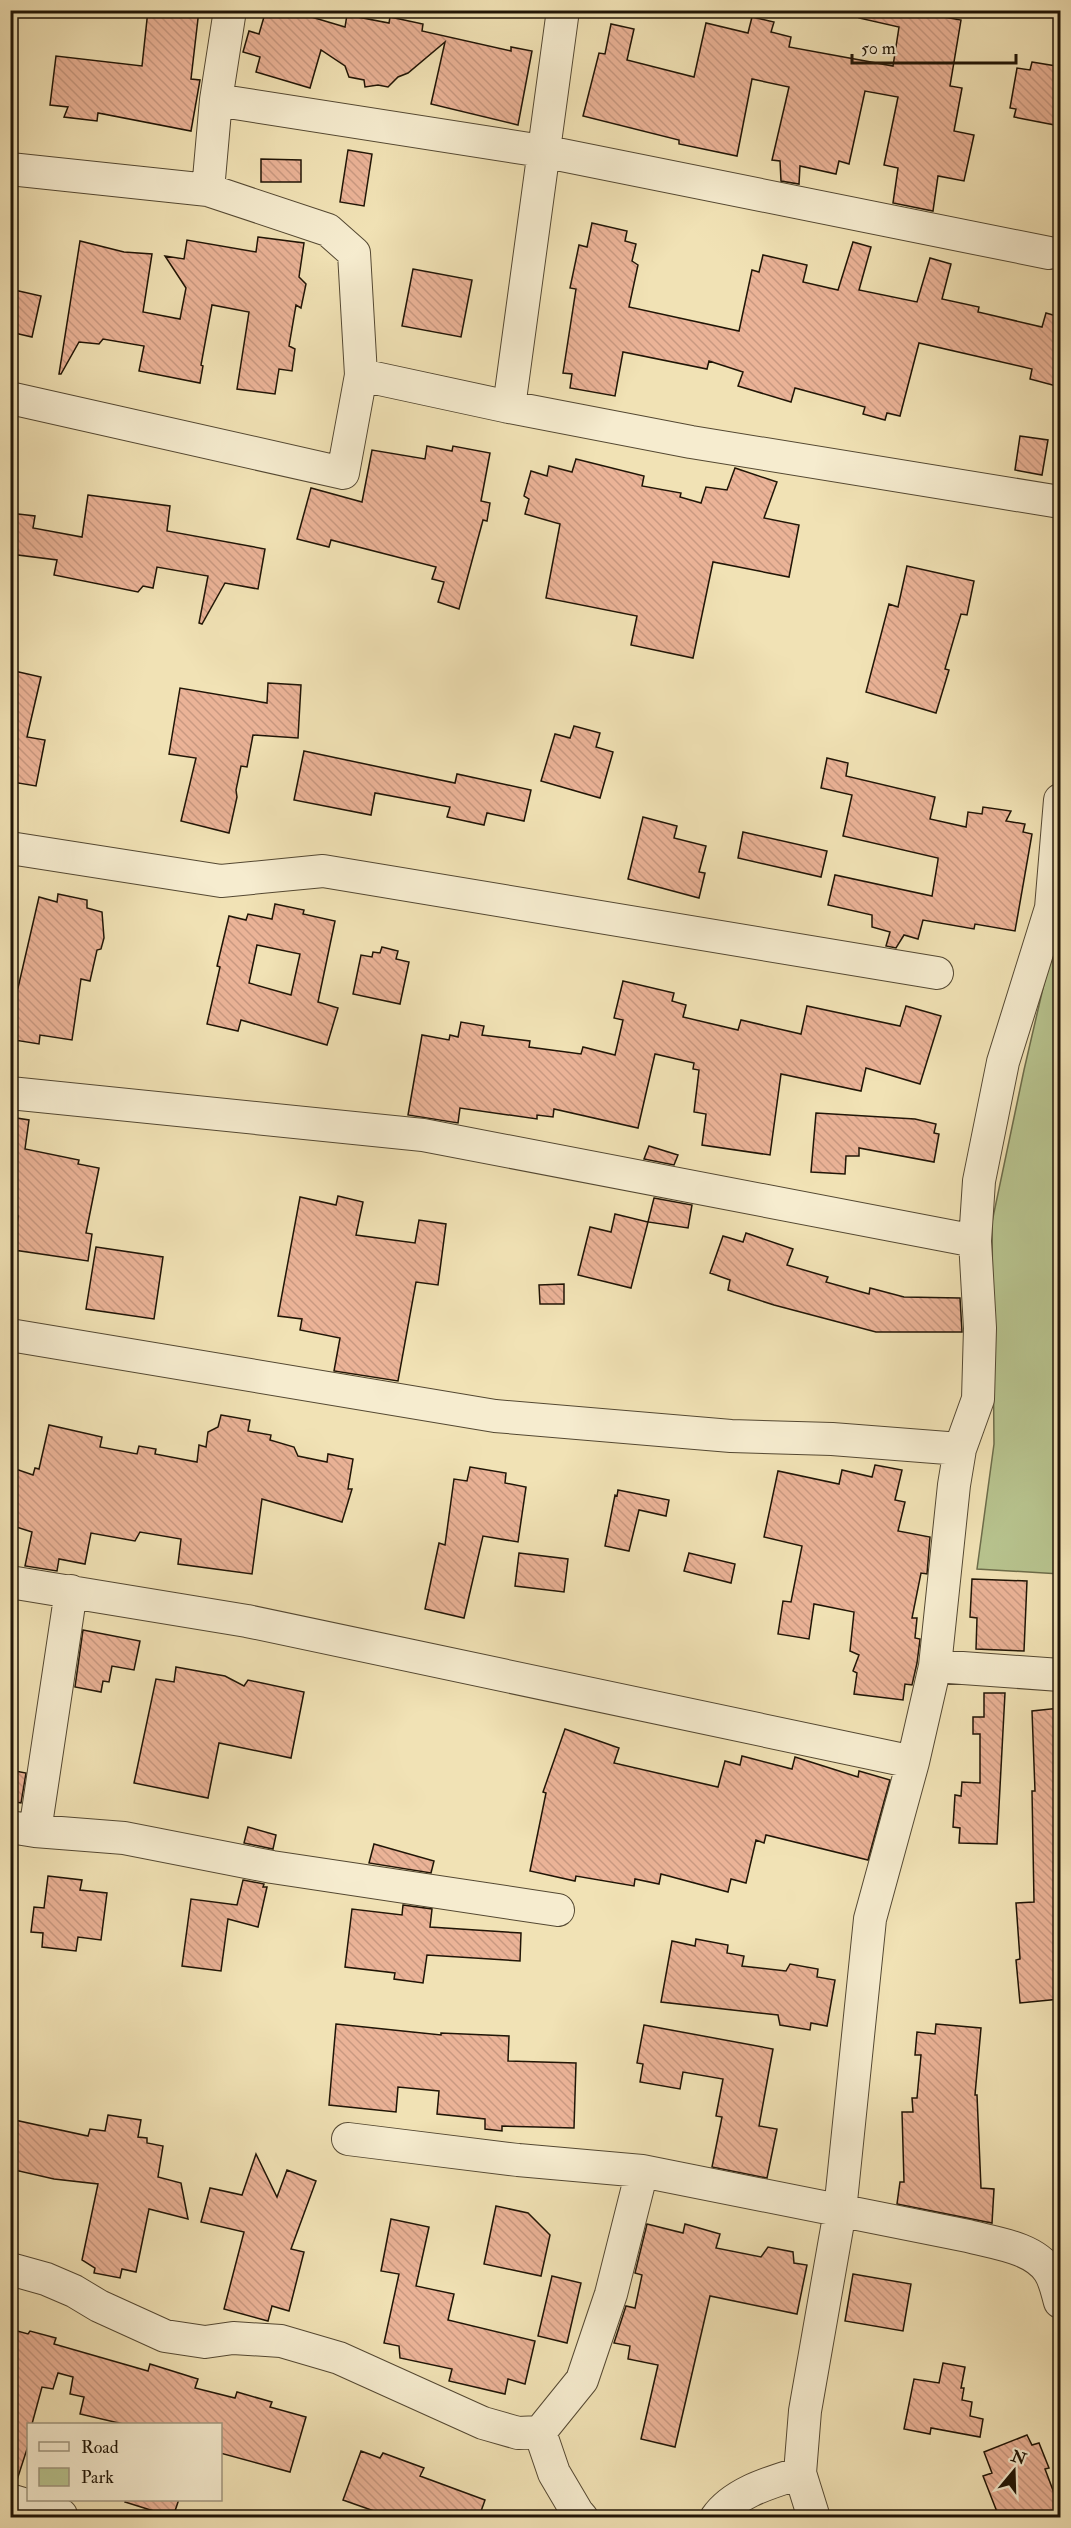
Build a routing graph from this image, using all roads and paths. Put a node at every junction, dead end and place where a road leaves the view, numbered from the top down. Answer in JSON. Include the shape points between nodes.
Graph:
{"nodes":[{"id":1,"x":230,"y":10,"type":"edge"},
{"id":2,"x":563,"y":10,"type":"edge"},
{"id":3,"x":216,"y":100,"type":"junction"},
{"id":4,"x":542,"y":151,"type":"junction"},
{"id":5,"x":10,"y":169,"type":"edge"},
{"id":6,"x":208,"y":190,"type":"junction"},
{"id":7,"x":1049,"y":253,"type":"dead end"},
{"id":8,"x":361,"y":375,"type":"junction"},
{"id":9,"x":10,"y":398,"type":"edge"},
{"id":10,"x":509,"y":407,"type":"junction"},
{"id":11,"x":1060,"y":501,"type":"edge"},
{"id":12,"x":1060,"y":800,"type":"edge"},
{"id":13,"x":10,"y":848,"type":"edge"},
{"id":14,"x":937,"y":973,"type":"dead end"},
{"id":15,"x":10,"y":1093,"type":"edge"},
{"id":16,"x":975,"y":1241,"type":"junction"},
{"id":17,"x":10,"y":1335,"type":"edge"},
{"id":18,"x":960,"y":1449,"type":"junction"},
{"id":19,"x":10,"y":1582,"type":"edge"},
{"id":20,"x":71,"y":1591,"type":"junction"},
{"id":21,"x":935,"y":1665,"type":"junction"},
{"id":22,"x":1060,"y":1675,"type":"edge"},
{"id":23,"x":913,"y":1762,"type":"junction"},
{"id":24,"x":23,"y":1829,"type":"edge"},
{"id":25,"x":558,"y":1910,"type":"dead end"},
{"id":26,"x":348,"y":2139,"type":"dead end"},
{"id":27,"x":642,"y":2171,"type":"junction"},
{"id":28,"x":840,"y":2211,"type":"junction"},
{"id":29,"x":10,"y":2269,"type":"edge"},
{"id":30,"x":1060,"y":2302,"type":"edge"},
{"id":31,"x":540,"y":2432,"type":"junction"},
{"id":32,"x":801,"y":2473,"type":"junction"},
{"id":33,"x":10,"y":2500,"type":"edge"},
{"id":34,"x":61,"y":2515,"type":"dead end"},
{"id":35,"x":582,"y":2517,"type":"edge"},
{"id":36,"x":716,"y":2517,"type":"edge"},
{"id":37,"x":814,"y":2517,"type":"edge"}],
"edges":[{"from":1,"to":3,"type":"street"},
{"from":2,"to":4,"type":"street"},
{"from":3,"to":4,"type":"street"},
{"from":3,"to":6,"type":"street"},
{"from":4,"to":7,"type":"street"},
{"from":4,"to":10,"type":"street"},
{"from":5,"to":6,"type":"street"},
{"from":6,"to":8,"type":"street","via":[[328,230],[354,253]]},
{"from":8,"to":9,"type":"street","via":[[343,472]]},
{"from":8,"to":10,"type":"street"},
{"from":10,"to":11,"type":"street","via":[[691,442]]},
{"from":12,"to":16,"type":"street","via":[[1052,908],[1003,1062],[979,1181]]},
{"from":13,"to":14,"type":"street","via":[[221,880],[323,871]]},
{"from":15,"to":16,"type":"street","via":[[423,1136]]},
{"from":16,"to":18,"type":"street","via":[[980,1329],[978,1399]]},
{"from":17,"to":18,"type":"street","via":[[495,1416],[731,1436],[832,1438]]},
{"from":18,"to":21,"type":"street"},
{"from":19,"to":20,"type":"street"},
{"from":20,"to":23,"type":"street","via":[[247,1621]]},
{"from":20,"to":24,"type":"street"},
{"from":21,"to":22,"type":"street"},
{"from":21,"to":23,"type":"street"},
{"from":23,"to":28,"type":"street","via":[[870,1918]]},
{"from":24,"to":25,"type":"street","via":[[124,1838],[272,1867]]},
{"from":26,"to":27,"type":"street"},
{"from":27,"to":28,"type":"street"},
{"from":27,"to":31,"type":"street","via":[[611,2294],[582,2379]]},
{"from":28,"to":30,"type":"street","via":[[1020,2250],[1040,2259],[1050,2272]]},
{"from":28,"to":32,"type":"street","via":[[805,2411]]},
{"from":29,"to":31,"type":"street","via":[[74,2291],[99,2307],[165,2336],[205,2342],[233,2338],[281,2342],[339,2358],[483,2423],[518,2433]]},
{"from":31,"to":35,"type":"street","via":[[554,2473]]},
{"from":32,"to":36,"type":"street","via":[[763,2485],[723,2508]]},
{"from":32,"to":37,"type":"street"},
{"from":33,"to":34,"type":"street"}]}
